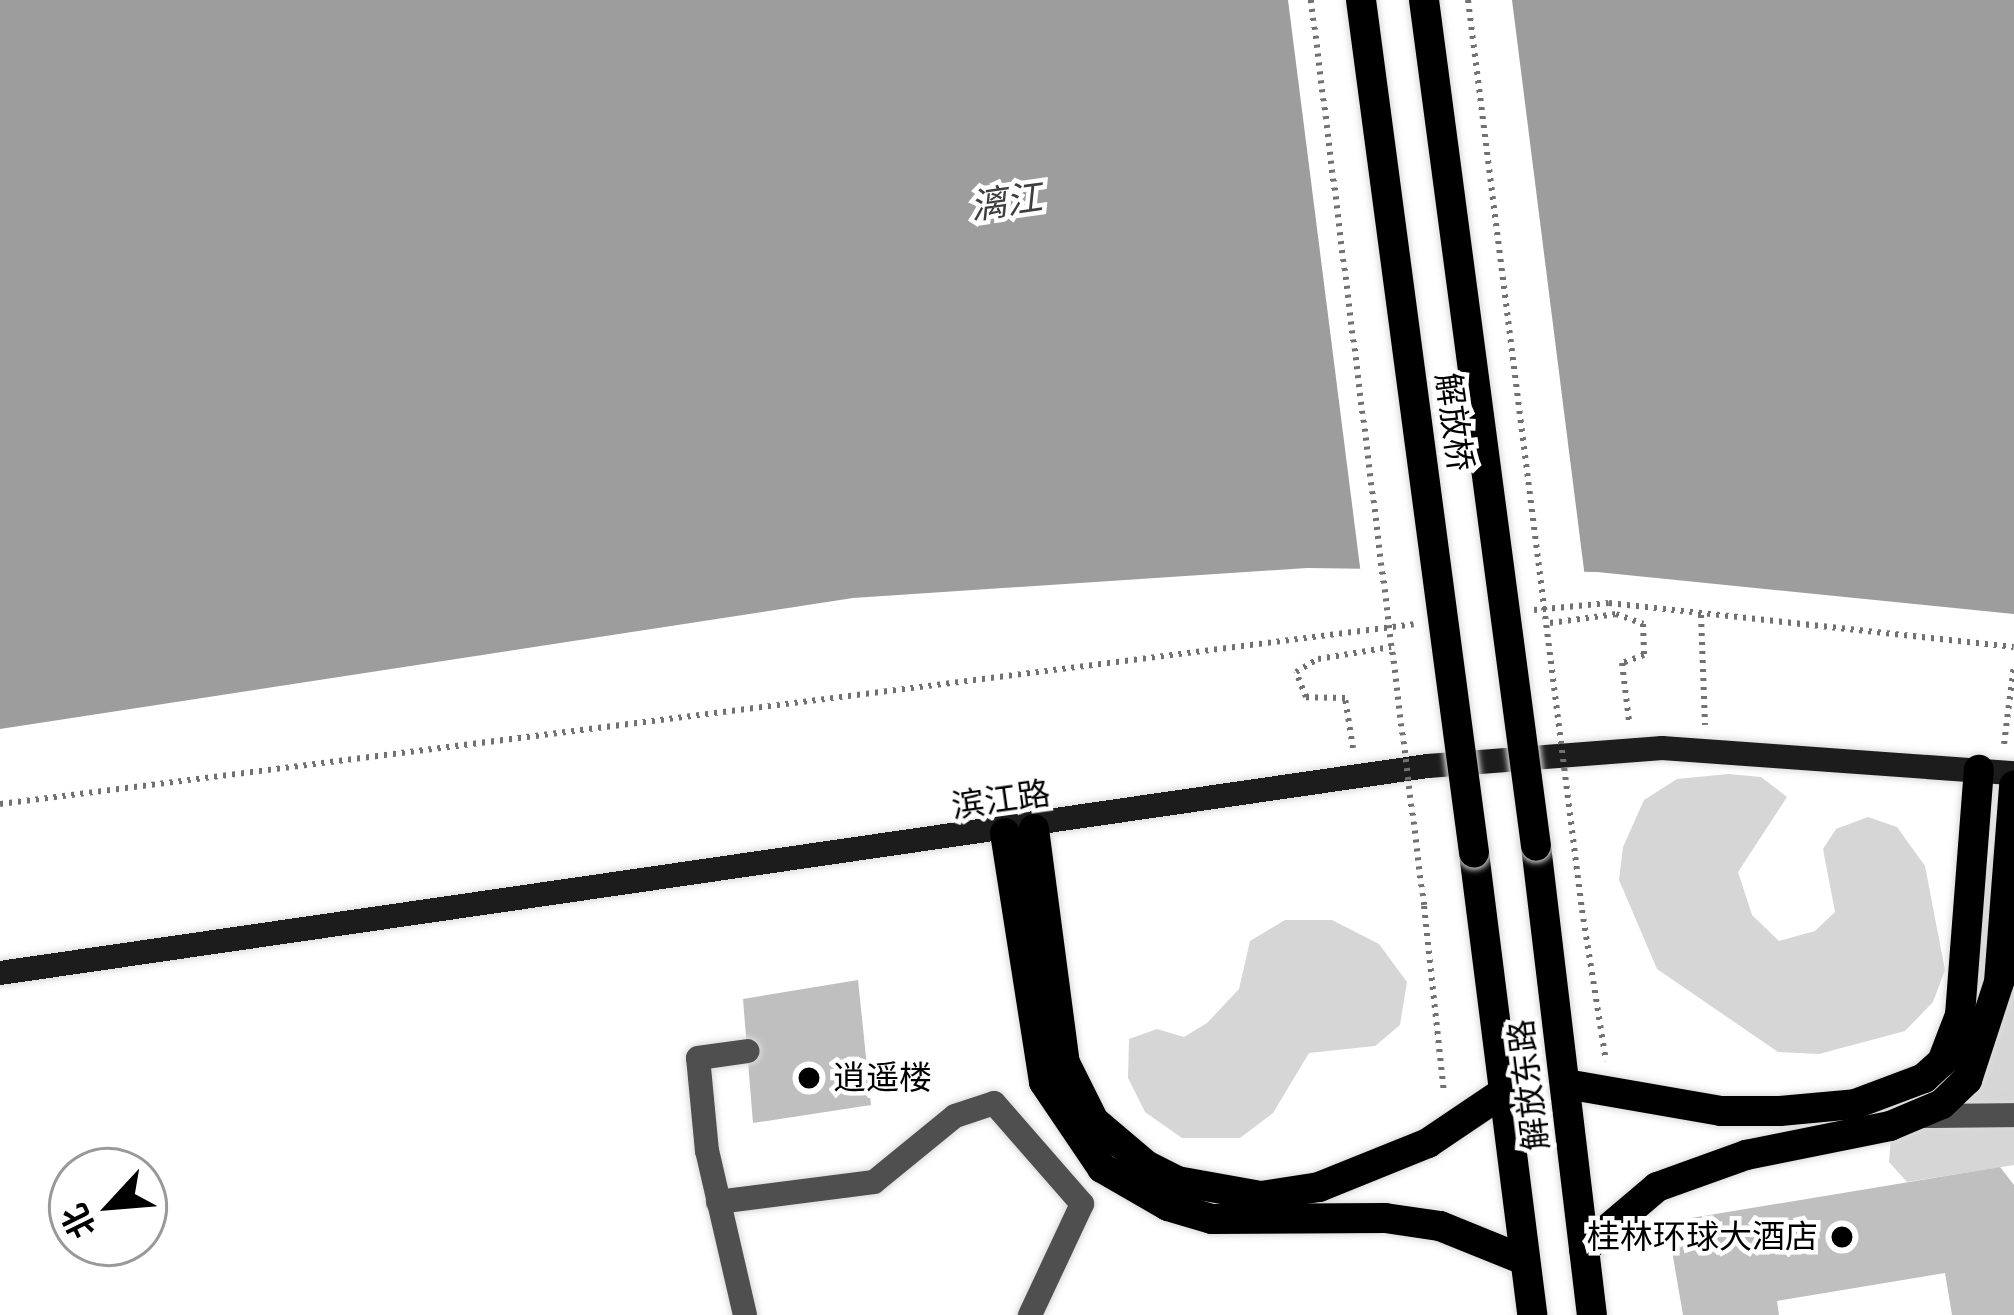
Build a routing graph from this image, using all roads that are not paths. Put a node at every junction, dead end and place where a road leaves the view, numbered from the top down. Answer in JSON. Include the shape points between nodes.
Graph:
{"nodes":[{"id":1,"x":1361,"y":0,"type":"edge"},
{"id":2,"x":1424,"y":0,"type":"edge"},
{"id":3,"x":2002,"y":775,"type":"edge"},
{"id":4,"x":1020,"y":831,"type":"junction"},
{"id":5,"x":1536,"y":846,"type":"joint"},
{"id":6,"x":1474,"y":854,"type":"joint"},
{"id":7,"x":0,"y":973,"type":"edge"},
{"id":8,"x":748,"y":1051,"type":"dead end"},
{"id":9,"x":1566,"y":1084,"type":"junction"},
{"id":10,"x":1502,"y":1093,"type":"junction"},
{"id":11,"x":2014,"y":1115,"type":"edge"},
{"id":12,"x":1916,"y":1116,"type":"junction"},
{"id":13,"x":718,"y":1202,"type":"junction"},
{"id":14,"x":1584,"y":1249,"type":"junction"},
{"id":15,"x":1524,"y":1260,"type":"junction"},
{"id":16,"x":745,"y":1315,"type":"edge"},
{"id":17,"x":1030,"y":1315,"type":"edge"},
{"id":18,"x":1532,"y":1315,"type":"edge"},
{"id":19,"x":1592,"y":1315,"type":"edge"}],
"edges":[{"from":1,"to":6,"type":"main road","name":"解放桥","bridge":true},
{"from":2,"to":5,"type":"main road","name":"解放桥","bridge":true},
{"from":3,"to":4,"type":"main road","name":"滨江路","via":[[1632,751],[1358,778]]},
{"from":3,"to":9,"type":"main road","via":[[1960,1015],[1942,1062],[1924,1078],[1855,1104],[1780,1111],[1720,1111]]},
{"from":3,"to":12,"type":"main road","via":[[1999,982],[1986,1037],[1967,1080]]},
{"from":4,"to":7,"type":"main road","name":"滨江路"},
{"from":4,"to":10,"type":"main road","via":[[1065,1064],[1094,1120],[1146,1165],[1177,1181],[1261,1196],[1373,1168]]},
{"from":4,"to":15,"type":"main road","via":[[1039,1067],[1059,1111],[1102,1168],[1168,1206],[1212,1219],[1403,1221],[1440,1226]]},
{"from":5,"to":9,"type":"main road","name":"解放东路"},
{"from":6,"to":10,"type":"main road","name":"解放东路"},
{"from":8,"to":13,"type":"street","via":[[698,1058]]},
{"from":9,"to":14,"type":"main road","name":"解放东路"},
{"from":10,"to":15,"type":"main road","name":"解放东路"},
{"from":11,"to":12,"type":"street"},
{"from":12,"to":14,"type":"main road","via":[[1700,1169],[1657,1187]]},
{"from":13,"to":16,"type":"street"},
{"from":13,"to":17,"type":"street","via":[[874,1182],[956,1116],[994,1103],[1082,1204]]},
{"from":14,"to":19,"type":"main road","name":"解放东路"},
{"from":15,"to":18,"type":"main road","name":"解放东路"}]}
